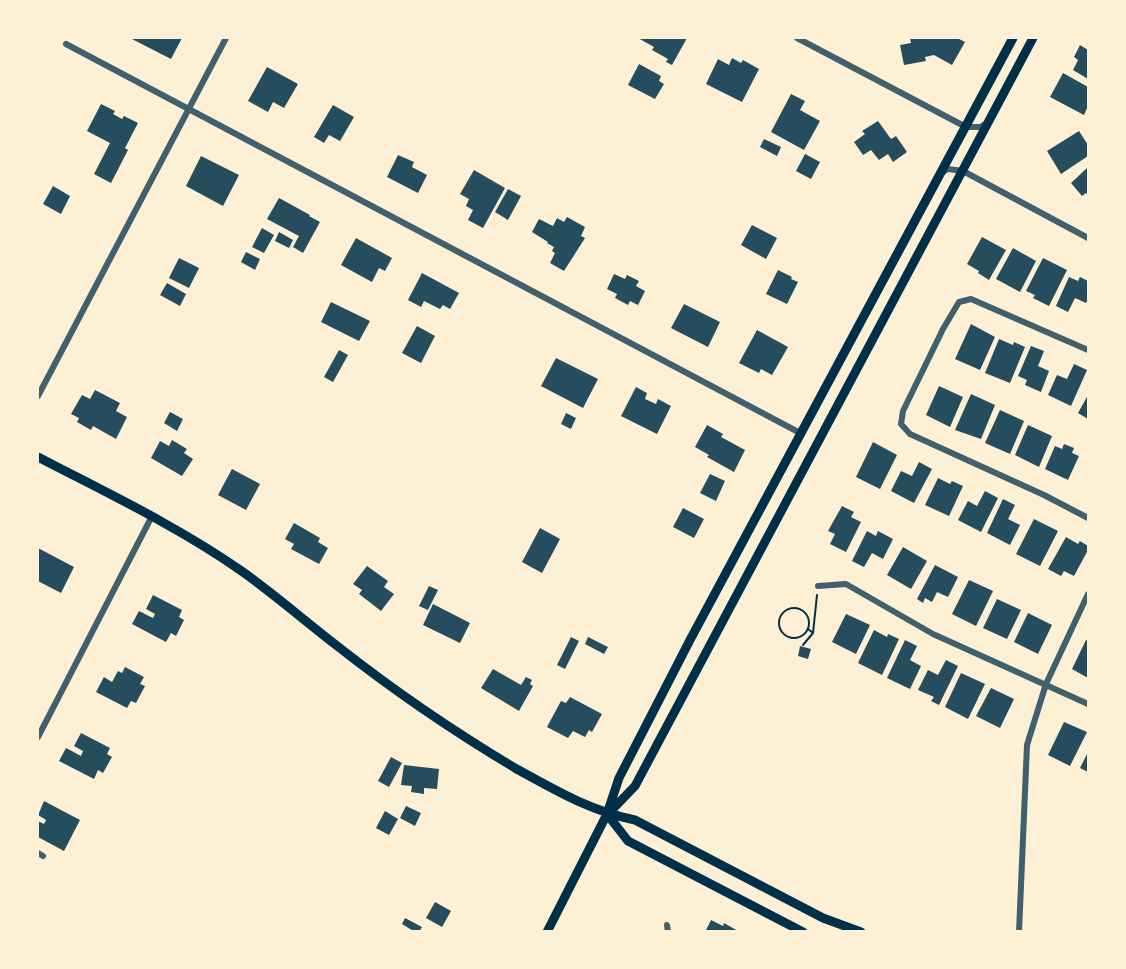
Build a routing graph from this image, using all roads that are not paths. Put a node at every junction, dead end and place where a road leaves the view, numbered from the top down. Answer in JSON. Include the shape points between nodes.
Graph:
{"nodes":[{"id":1,"x":226,"y":38,"type":"edge"},
{"id":2,"x":797,"y":38,"type":"edge"},
{"id":3,"x":1013,"y":38,"type":"edge"},
{"id":4,"x":1033,"y":38,"type":"edge"},
{"id":5,"x":66,"y":44,"type":"dead end"},
{"id":6,"x":188,"y":109,"type":"junction"},
{"id":7,"x":988,"y":123,"type":"junction"},
{"id":8,"x":966,"y":127,"type":"junction"},
{"id":9,"x":963,"y":171,"type":"junction"},
{"id":10,"x":941,"y":173,"type":"junction"},
{"id":11,"x":1089,"y":238,"type":"edge"},
{"id":12,"x":1089,"y":350,"type":"edge"},
{"id":13,"x":38,"y":396,"type":"edge"},
{"id":14,"x":802,"y":434,"type":"junction"},
{"id":15,"x":817,"y":443,"type":"junction"},
{"id":16,"x":38,"y":457,"type":"edge"},
{"id":17,"x":152,"y":516,"type":"junction"},
{"id":18,"x":1089,"y":518,"type":"edge"},
{"id":19,"x":818,"y":586,"type":"road end"},
{"id":20,"x":1089,"y":594,"type":"edge"},
{"id":21,"x":1046,"y":684,"type":"junction"},
{"id":22,"x":1089,"y":704,"type":"edge"},
{"id":23,"x":38,"y":737,"type":"edge"},
{"id":24,"x":607,"y":814,"type":"junction"},
{"id":25,"x":547,"y":932,"type":"edge"},
{"id":26,"x":803,"y":932,"type":"edge"},
{"id":27,"x":861,"y":932,"type":"edge"},
{"id":28,"x":1019,"y":932,"type":"edge"}],
"edges":[{"from":1,"to":6,"type":"street"},
{"from":2,"to":8,"type":"street"},
{"from":3,"to":8,"type":"main road"},
{"from":4,"to":7,"type":"main road"},
{"from":5,"to":6,"type":"street"},
{"from":6,"to":13,"type":"street"},
{"from":6,"to":14,"type":"street"},
{"from":7,"to":8,"type":"street"},
{"from":7,"to":9,"type":"main road"},
{"from":8,"to":10,"type":"main road"},
{"from":9,"to":10,"type":"street","via":[[948,169]]},
{"from":9,"to":11,"type":"street"},
{"from":9,"to":15,"type":"main road"},
{"from":10,"to":14,"type":"main road"},
{"from":12,"to":18,"type":"street","via":[[971,299],[959,302],[903,411],[901,424],[910,435]]},
{"from":14,"to":15,"type":"main road"},
{"from":14,"to":24,"type":"main road","via":[[624,768]]},
{"from":15,"to":24,"type":"main road","via":[[635,786]]},
{"from":16,"to":17,"type":"main road"},
{"from":17,"to":23,"type":"street"},
{"from":17,"to":24,"type":"main road","via":[[246,574],[450,728],[545,785]]},
{"from":19,"to":21,"type":"street","via":[[846,584],[933,634]]},
{"from":20,"to":21,"type":"street"},
{"from":21,"to":22,"type":"street"},
{"from":21,"to":28,"type":"street","via":[[1027,745]]},
{"from":24,"to":25,"type":"main road"},
{"from":24,"to":26,"type":"main road","via":[[628,841]]},
{"from":24,"to":27,"type":"main road","via":[[635,820],[823,918]]}]}
